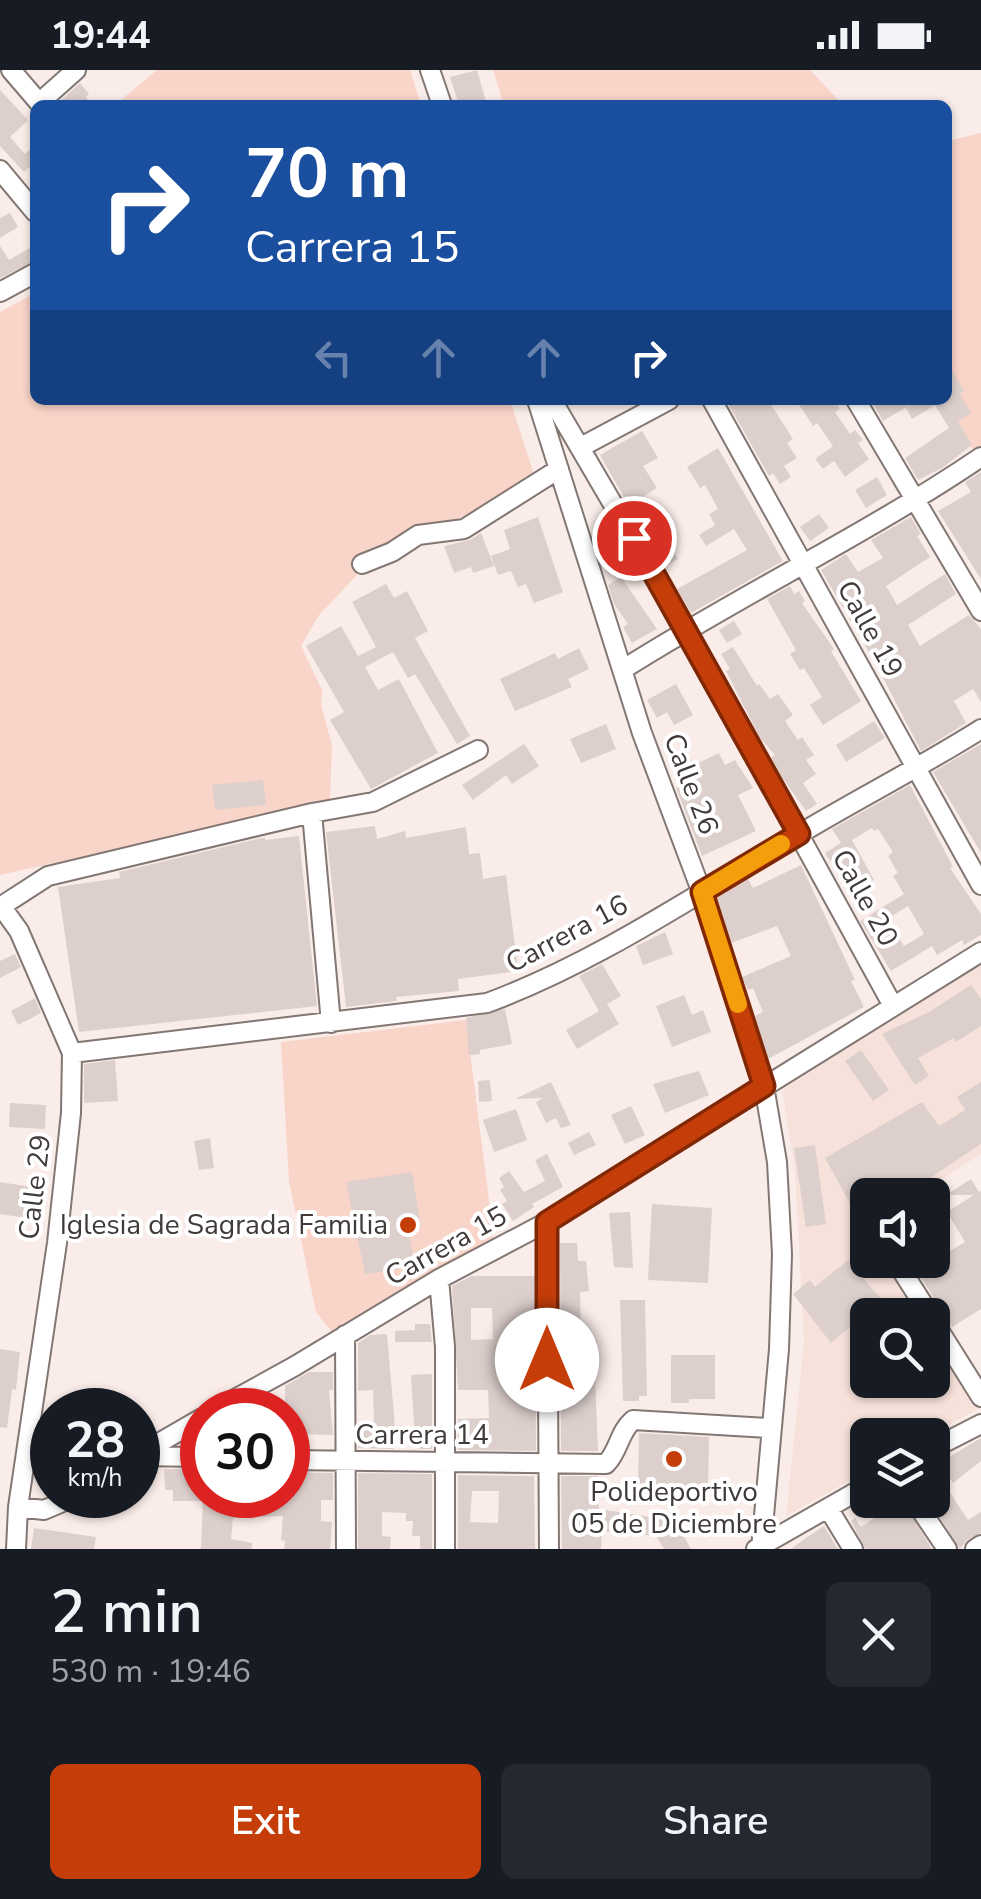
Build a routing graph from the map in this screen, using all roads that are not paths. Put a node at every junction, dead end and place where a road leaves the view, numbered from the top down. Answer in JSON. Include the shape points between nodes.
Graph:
{"nodes":[{"id":1,"x":11,"y":70,"type":"edge"},
{"id":2,"x":76,"y":70,"type":"edge"},
{"id":3,"x":430,"y":70,"type":"edge"},
{"id":4,"x":37,"y":100,"type":"edge"},
{"id":5,"x":44,"y":100,"type":"edge"},
{"id":6,"x":440,"y":100,"type":"edge"},
{"id":7,"x":0,"y":170,"type":"edge"},
{"id":8,"x":30,"y":206,"type":"edge"},
{"id":9,"x":30,"y":276,"type":"edge"},
{"id":10,"x":0,"y":292,"type":"edge"},
{"id":11,"x":539,"y":405,"type":"edge"},
{"id":12,"x":555,"y":405,"type":"edge"},
{"id":13,"x":661,"y":405,"type":"edge"},
{"id":14,"x":715,"y":405,"type":"edge"},
{"id":15,"x":859,"y":405,"type":"edge"},
{"id":16,"x":581,"y":447,"type":"junction"},
{"id":17,"x":981,"y":457,"type":"edge"},
{"id":18,"x":559,"y":468,"type":"junction"},
{"id":19,"x":915,"y":502,"type":"junction"},
{"id":20,"x":362,"y":564,"type":"dead end"},
{"id":21,"x":802,"y":564,"type":"junction"},
{"id":22,"x":981,"y":611,"type":"edge"},
{"id":23,"x":686,"y":628,"type":"junction"},
{"id":24,"x":622,"y":670,"type":"junction"},
{"id":25,"x":981,"y":729,"type":"edge"},
{"id":26,"x":478,"y":750,"type":"dead end"},
{"id":27,"x":917,"y":770,"type":"junction"},
{"id":28,"x":312,"y":813,"type":"junction"},
{"id":29,"x":799,"y":834,"type":"junction"},
{"id":30,"x":981,"y":885,"type":"edge"},
{"id":31,"x":702,"y":892,"type":"junction"},
{"id":32,"x":0,"y":907,"type":"edge"},
{"id":33,"x":981,"y":952,"type":"edge"},
{"id":34,"x":893,"y":1006,"type":"junction"},
{"id":35,"x":332,"y":1024,"type":"junction"},
{"id":36,"x":72,"y":1053,"type":"junction"},
{"id":37,"x":764,"y":1086,"type":"junction"},
{"id":38,"x":547,"y":1222,"type":"junction"},
{"id":39,"x":438,"y":1278,"type":"junction"},
{"id":40,"x":345,"y":1335,"type":"junction"},
{"id":41,"x":950,"y":1347,"type":"edge"},
{"id":42,"x":253,"y":1388,"type":"edge"},
{"id":43,"x":981,"y":1397,"type":"edge"},
{"id":44,"x":981,"y":1424,"type":"edge"},
{"id":45,"x":770,"y":1428,"type":"junction"},
{"id":46,"x":950,"y":1440,"type":"edge"},
{"id":47,"x":310,"y":1461,"type":"edge"},
{"id":48,"x":346,"y":1462,"type":"junction"},
{"id":49,"x":447,"y":1462,"type":"junction"},
{"id":50,"x":548,"y":1463,"type":"junction"},
{"id":51,"x":850,"y":1495,"type":"edge"},
{"id":52,"x":18,"y":1506,"type":"junction"},
{"id":53,"x":30,"y":1508,"type":"edge"},
{"id":54,"x":828,"y":1508,"type":"junction"},
{"id":55,"x":926,"y":1518,"type":"edge"},
{"id":56,"x":981,"y":1545,"type":"edge"},
{"id":57,"x":760,"y":1548,"type":"edge"},
{"id":58,"x":16,"y":1549,"type":"edge"},
{"id":59,"x":346,"y":1549,"type":"edge"},
{"id":60,"x":445,"y":1549,"type":"edge"},
{"id":61,"x":549,"y":1549,"type":"edge"},
{"id":62,"x":853,"y":1549,"type":"edge"},
{"id":63,"x":947,"y":1549,"type":"edge"},
{"id":64,"x":974,"y":1549,"type":"edge"}],
"edges":[{"from":1,"to":4,"type":"street"},
{"from":2,"to":5,"type":"street"},
{"from":3,"to":6,"type":"street"},
{"from":7,"to":8,"type":"street"},
{"from":9,"to":10,"type":"street"},
{"from":11,"to":18,"type":"street","name":"Calle 26"},
{"from":12,"to":16,"type":"street","name":"Calle 20"},
{"from":13,"to":16,"type":"street"},
{"from":14,"to":21,"type":"street","name":"Calle 19"},
{"from":15,"to":19,"type":"street"},
{"from":16,"to":23,"type":"street","name":"Calle 20"},
{"from":17,"to":19,"type":"street"},
{"from":18,"to":20,"type":"street","via":[[464,528],[418,535]]},
{"from":18,"to":24,"type":"street","name":"Calle 26"},
{"from":19,"to":21,"type":"street"},
{"from":19,"to":22,"type":"street"},
{"from":21,"to":23,"type":"street"},
{"from":21,"to":27,"type":"street","name":"Calle 19"},
{"from":23,"to":24,"type":"street"},
{"from":23,"to":29,"type":"street","name":"Calle 20"},
{"from":24,"to":31,"type":"street","name":"Calle 26"},
{"from":25,"to":27,"type":"street","name":"Carrera 16"},
{"from":26,"to":28,"type":"street","via":[[373,802]]},
{"from":27,"to":29,"type":"street","name":"Carrera 16"},
{"from":27,"to":30,"type":"street","name":"Calle 19"},
{"from":28,"to":32,"type":"street","via":[[48,876]]},
{"from":28,"to":35,"type":"street"},
{"from":29,"to":31,"type":"street","name":"Carrera 16"},
{"from":29,"to":34,"type":"street","name":"Calle 20"},
{"from":31,"to":35,"type":"street","name":"Carrera 16","via":[[533,986],[488,1003]]},
{"from":31,"to":37,"type":"street","name":"Calle 26"},
{"from":32,"to":36,"type":"street","name":"Calle 29","via":[[18,931]]},
{"from":33,"to":34,"type":"street","name":"Carrera 15"},
{"from":34,"to":37,"type":"street","name":"Carrera 15"},
{"from":35,"to":36,"type":"street","name":"Carrera 16"},
{"from":36,"to":52,"type":"street","name":"Calle 29","via":[[59,1224]]},
{"from":37,"to":38,"type":"street","name":"Carrera 15"},
{"from":37,"to":45,"type":"street","name":"Calle 26","via":[[782,1254]]},
{"from":38,"to":39,"type":"street","name":"Carrera 15"},
{"from":38,"to":50,"type":"street"},
{"from":39,"to":40,"type":"street","name":"Carrera 15"},
{"from":39,"to":49,"type":"street"},
{"from":40,"to":42,"type":"street","name":"Carrera 15"},
{"from":40,"to":48,"type":"street"},
{"from":41,"to":43,"type":"street"},
{"from":44,"to":46,"type":"street"},
{"from":45,"to":50,"type":"street","name":"Carrera 14","via":[[633,1420],[606,1464]]},
{"from":45,"to":57,"type":"street","name":"Calle 26"},
{"from":47,"to":48,"type":"street","name":"Carrera 14"},
{"from":48,"to":49,"type":"street","name":"Carrera 14"},
{"from":48,"to":59,"type":"street"},
{"from":49,"to":50,"type":"street","name":"Carrera 14"},
{"from":49,"to":60,"type":"street"},
{"from":50,"to":61,"type":"street"},
{"from":51,"to":54,"type":"street"},
{"from":52,"to":53,"type":"street"},
{"from":52,"to":58,"type":"street","name":"Calle 29"},
{"from":54,"to":57,"type":"street"},
{"from":54,"to":62,"type":"street"},
{"from":55,"to":63,"type":"street"},
{"from":56,"to":64,"type":"street"}]}
